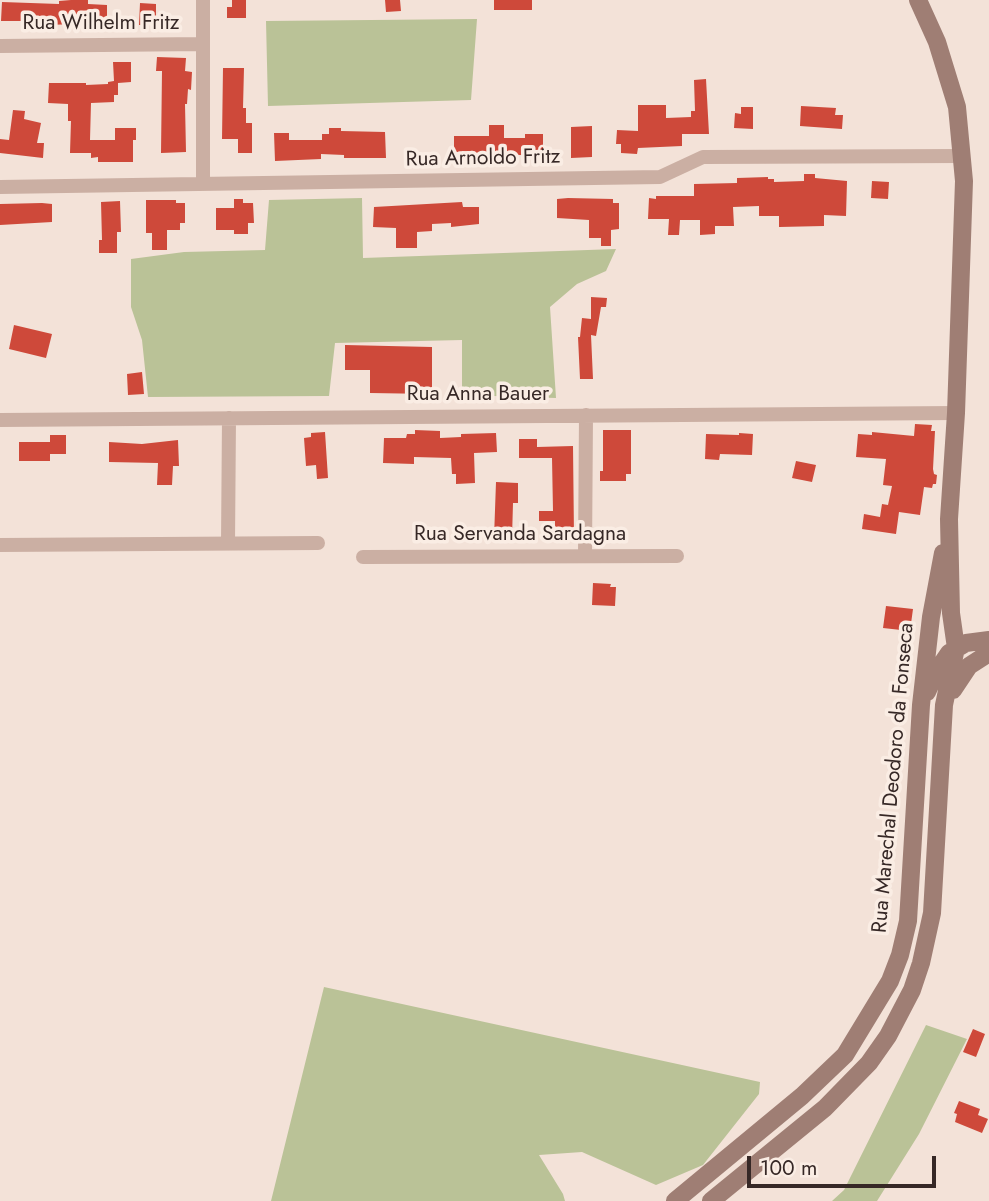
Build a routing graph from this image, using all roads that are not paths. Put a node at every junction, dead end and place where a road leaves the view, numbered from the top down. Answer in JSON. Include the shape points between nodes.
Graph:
{"nodes":[{"id":1,"x":203,"y":0,"type":"edge"},
{"id":2,"x":918,"y":0,"type":"edge"},
{"id":3,"x":203,"y":44,"type":"junction"},
{"id":4,"x":0,"y":46,"type":"edge"},
{"id":5,"x":962,"y":156,"type":"junction"},
{"id":6,"x":203,"y":184,"type":"junction"},
{"id":7,"x":0,"y":187,"type":"edge"},
{"id":8,"x":956,"y":413,"type":"junction"},
{"id":9,"x":586,"y":415,"type":"junction"},
{"id":10,"x":229,"y":418,"type":"junction"},
{"id":11,"x":0,"y":419,"type":"edge"},
{"id":12,"x":949,"y":519,"type":"junction"},
{"id":13,"x":228,"y":543,"type":"junction"},
{"id":14,"x":317,"y":543,"type":"dead end"},
{"id":15,"x":0,"y":545,"type":"edge"},
{"id":16,"x":585,"y":556,"type":"junction"},
{"id":17,"x":677,"y":556,"type":"dead end"},
{"id":18,"x":363,"y":557,"type":"dead end"},
{"id":19,"x":951,"y":613,"type":"junction"},
{"id":20,"x":931,"y":617,"type":"junction"},
{"id":21,"x":988,"y":645,"type":"edge"},
{"id":22,"x":956,"y":648,"type":"junction"},
{"id":23,"x":921,"y":705,"type":"junction"},
{"id":24,"x":944,"y":705,"type":"junction"},
{"id":25,"x":890,"y":981,"type":"junction"},
{"id":26,"x":912,"y":990,"type":"junction"},
{"id":27,"x":675,"y":1201,"type":"edge"},
{"id":28,"x":710,"y":1201,"type":"edge"}],
"edges":[{"from":1,"to":3,"type":"street"},
{"from":2,"to":5,"type":"main road","name":"Rua Marechal Deodoro da Fonseca","via":[[948,75]]},
{"from":3,"to":4,"type":"street","name":"Rua Wilhelm Fritz"},
{"from":3,"to":6,"type":"street"},
{"from":5,"to":6,"type":"street","name":"Rua Arnoldo Fritz","via":[[703,157],[660,177]]},
{"from":5,"to":8,"type":"main road","name":"Rua Marechal Deodoro da Fonseca","via":[[964,221]]},
{"from":6,"to":7,"type":"street","name":"Rua Arnoldo Fritz"},
{"from":8,"to":9,"type":"street","name":"Rua Anna Bauer"},
{"from":8,"to":12,"type":"main road","name":"Rua Marechal Deodoro da Fonseca"},
{"from":9,"to":10,"type":"street","name":"Rua Anna Bauer"},
{"from":9,"to":16,"type":"street"},
{"from":10,"to":11,"type":"street","name":"Rua Anna Bauer"},
{"from":10,"to":13,"type":"street"},
{"from":12,"to":19,"type":"main road","name":"Rua Marechal Deodoro da Fonseca"},
{"from":12,"to":20,"type":"main road","name":"Rua Marechal Deodoro da Fonseca"},
{"from":13,"to":14,"type":"street"},
{"from":13,"to":15,"type":"street"},
{"from":16,"to":17,"type":"street","name":"Rua Servanda Sardagna"},
{"from":16,"to":18,"type":"street","name":"Rua Servanda Sardagna"},
{"from":19,"to":21,"type":"main road"},
{"from":19,"to":22,"type":"main road","name":"Rua Marechal Deodoro da Fonseca"},
{"from":20,"to":22,"type":"main road","via":[[938,632]]},
{"from":20,"to":23,"type":"main road","name":"Rua Marechal Deodoro da Fonseca"},
{"from":21,"to":22,"type":"main road","via":[[970,652]]},
{"from":21,"to":24,"type":"main road"},
{"from":22,"to":23,"type":"main road","via":[[936,672]]},
{"from":22,"to":24,"type":"main road","name":"Rua Marechal Deodoro da Fonseca"},
{"from":23,"to":25,"type":"main road","name":"Rua Marechal Deodoro da Fonseca","via":[[908,921]]},
{"from":24,"to":26,"type":"main road","name":"Rua Marechal Deodoro da Fonseca","via":[[932,913]]},
{"from":25,"to":26,"type":"main road"},
{"from":25,"to":27,"type":"main road","name":"Rua Marechal Deodoro da Fonseca","via":[[845,1055]]},
{"from":26,"to":28,"type":"main road","name":"Rua Marechal Deodoro da Fonseca","via":[[888,1036],[846,1088]]}]}
